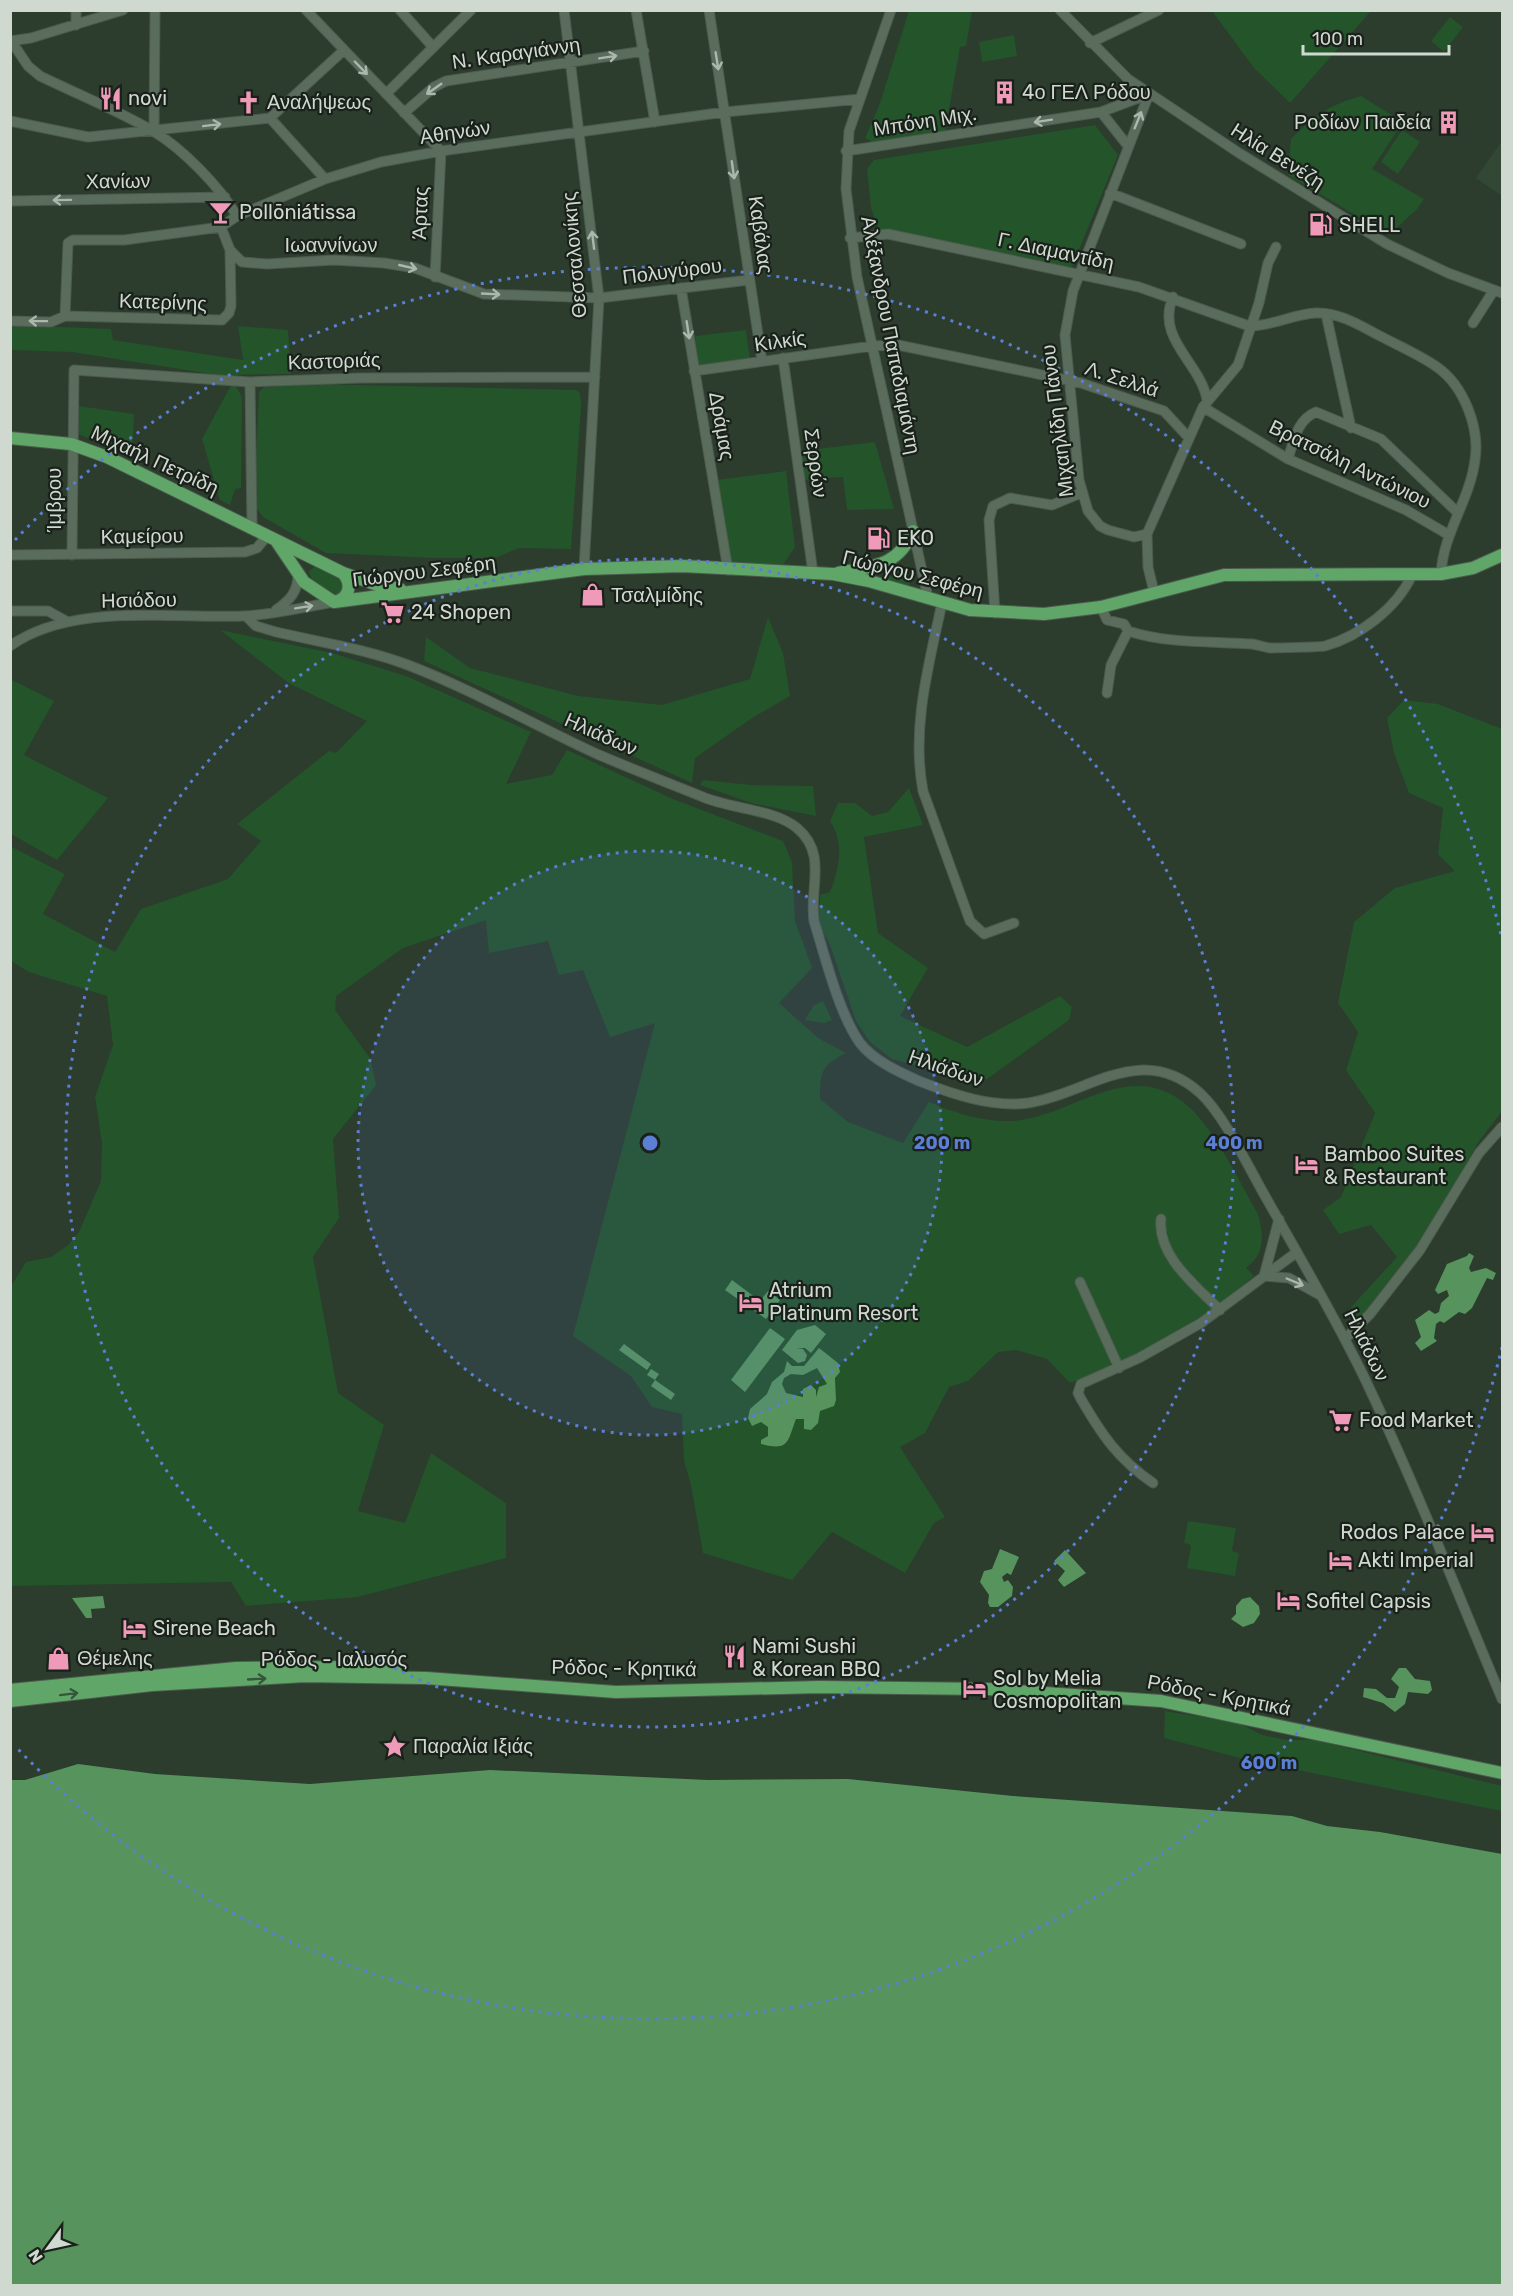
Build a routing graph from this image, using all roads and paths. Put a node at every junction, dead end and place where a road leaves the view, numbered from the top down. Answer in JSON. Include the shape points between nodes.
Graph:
{"nodes":[{"id":1,"x":76,"y":10,"type":"edge"},
{"id":2,"x":123,"y":10,"type":"edge"},
{"id":3,"x":155,"y":10,"type":"edge"},
{"id":4,"x":306,"y":10,"type":"edge"},
{"id":5,"x":400,"y":10,"type":"edge"},
{"id":6,"x":471,"y":10,"type":"edge"},
{"id":7,"x":564,"y":10,"type":"edge"},
{"id":8,"x":636,"y":10,"type":"edge"},
{"id":9,"x":709,"y":10,"type":"edge"},
{"id":10,"x":891,"y":10,"type":"edge"},
{"id":11,"x":1060,"y":10,"type":"edge"},
{"id":12,"x":1159,"y":10,"type":"edge"},
{"id":13,"x":76,"y":25,"type":"junction"},
{"id":14,"x":11,"y":41,"type":"edge"},
{"id":15,"x":1090,"y":43,"type":"junction"},
{"id":16,"x":433,"y":47,"type":"junction"},
{"id":17,"x":344,"y":50,"type":"junction"},
{"id":18,"x":644,"y":51,"type":"junction"},
{"id":19,"x":573,"y":63,"type":"junction"},
{"id":20,"x":386,"y":94,"type":"junction"},
{"id":21,"x":1149,"y":94,"type":"junction"},
{"id":22,"x":860,"y":99,"type":"junction"},
{"id":23,"x":725,"y":112,"type":"junction"},
{"id":24,"x":1101,"y":112,"type":"junction"},
{"id":25,"x":404,"y":113,"type":"junction"},
{"id":26,"x":270,"y":118,"type":"junction"},
{"id":27,"x":10,"y":121,"type":"edge"},
{"id":28,"x":655,"y":122,"type":"junction"},
{"id":29,"x":154,"y":132,"type":"junction"},
{"id":30,"x":581,"y":134,"type":"junction"},
{"id":31,"x":1128,"y":146,"type":"junction"},
{"id":32,"x":441,"y":151,"type":"junction"},
{"id":33,"x":846,"y":151,"type":"junction"},
{"id":34,"x":325,"y":178,"type":"junction"},
{"id":35,"x":1110,"y":193,"type":"junction"},
{"id":36,"x":225,"y":197,"type":"junction"},
{"id":37,"x":10,"y":201,"type":"edge"},
{"id":38,"x":237,"y":216,"type":"junction"},
{"id":39,"x":221,"y":227,"type":"junction"},
{"id":40,"x":850,"y":238,"type":"junction"},
{"id":41,"x":1241,"y":244,"type":"dead end"},
{"id":42,"x":1276,"y":247,"type":"dead end"},
{"id":43,"x":230,"y":250,"type":"junction"},
{"id":44,"x":1080,"y":274,"type":"junction"},
{"id":45,"x":435,"y":277,"type":"junction"},
{"id":46,"x":748,"y":280,"type":"junction"},
{"id":47,"x":681,"y":288,"type":"junction"},
{"id":48,"x":1498,"y":292,"type":"edge"},
{"id":49,"x":1173,"y":297,"type":"junction"},
{"id":50,"x":600,"y":298,"type":"junction"},
{"id":51,"x":1326,"y":314,"type":"junction"},
{"id":52,"x":66,"y":316,"type":"junction"},
{"id":53,"x":10,"y":321,"type":"edge"},
{"id":54,"x":1473,"y":323,"type":"dead end"},
{"id":55,"x":1249,"y":326,"type":"junction"},
{"id":56,"x":872,"y":346,"type":"junction"},
{"id":57,"x":783,"y":358,"type":"junction"},
{"id":58,"x":762,"y":361,"type":"junction"},
{"id":59,"x":74,"y":370,"type":"joint"},
{"id":60,"x":694,"y":371,"type":"junction"},
{"id":61,"x":595,"y":377,"type":"junction"},
{"id":62,"x":1069,"y":381,"type":"junction"},
{"id":63,"x":250,"y":382,"type":"junction"},
{"id":64,"x":1205,"y":404,"type":"junction"},
{"id":65,"x":1351,"y":428,"type":"junction"},
{"id":66,"x":10,"y":438,"type":"edge"},
{"id":67,"x":1189,"y":438,"type":"junction"},
{"id":68,"x":71,"y":444,"type":"junction"},
{"id":69,"x":1288,"y":459,"type":"junction"},
{"id":70,"x":1081,"y":493,"type":"junction"},
{"id":71,"x":1458,"y":513,"type":"junction"},
{"id":72,"x":252,"y":527,"type":"junction"},
{"id":73,"x":913,"y":531,"type":"junction"},
{"id":74,"x":1147,"y":534,"type":"junction"},
{"id":75,"x":1449,"y":535,"type":"junction"},
{"id":76,"x":272,"y":539,"type":"junction"},
{"id":77,"x":10,"y":555,"type":"edge"},
{"id":78,"x":72,"y":555,"type":"junction"},
{"id":79,"x":1503,"y":555,"type":"edge"},
{"id":80,"x":315,"y":558,"type":"junction"},
{"id":81,"x":584,"y":569,"type":"junction"},
{"id":82,"x":728,"y":570,"type":"junction"},
{"id":83,"x":344,"y":573,"type":"junction"},
{"id":84,"x":813,"y":573,"type":"junction"},
{"id":85,"x":298,"y":574,"type":"junction"},
{"id":86,"x":833,"y":574,"type":"junction"},
{"id":87,"x":1441,"y":574,"type":"junction"},
{"id":88,"x":1412,"y":575,"type":"junction"},
{"id":89,"x":418,"y":590,"type":"junction"},
{"id":90,"x":1154,"y":592,"type":"junction"},
{"id":91,"x":928,"y":598,"type":"junction"},
{"id":92,"x":334,"y":602,"type":"junction"},
{"id":93,"x":942,"y":603,"type":"junction"},
{"id":94,"x":1101,"y":607,"type":"junction"},
{"id":95,"x":10,"y":611,"type":"edge"},
{"id":96,"x":274,"y":611,"type":"junction"},
{"id":97,"x":994,"y":613,"type":"junction"},
{"id":98,"x":262,"y":614,"type":"junction"},
{"id":99,"x":246,"y":616,"type":"junction"},
{"id":100,"x":66,"y":621,"type":"junction"},
{"id":101,"x":1128,"y":631,"type":"junction"},
{"id":102,"x":276,"y":632,"type":"junction"},
{"id":103,"x":10,"y":646,"type":"edge"},
{"id":104,"x":1107,"y":693,"type":"dead end"},
{"id":105,"x":1014,"y":923,"type":"dead end"},
{"id":106,"x":1503,"y":1127,"type":"edge"},
{"id":107,"x":1161,"y":1219,"type":"dead end"},
{"id":108,"x":1278,"y":1219,"type":"junction"},
{"id":109,"x":1297,"y":1252,"type":"junction"},
{"id":110,"x":1264,"y":1276,"type":"junction"},
{"id":111,"x":1080,"y":1282,"type":"dead end"},
{"id":112,"x":1322,"y":1297,"type":"junction"},
{"id":113,"x":1220,"y":1310,"type":"junction"},
{"id":114,"x":1345,"y":1339,"type":"junction"},
{"id":115,"x":1119,"y":1368,"type":"junction"},
{"id":116,"x":1153,"y":1483,"type":"dead end"},
{"id":117,"x":426,"y":1678,"type":"junction"},
{"id":118,"x":10,"y":1690,"type":"edge"},
{"id":119,"x":1503,"y":1699,"type":"edge"},
{"id":120,"x":10,"y":1701,"type":"edge"},
{"id":121,"x":1501,"y":1771,"type":"edge"}],
"edges":[{"from":1,"to":13,"type":"street"},
{"from":2,"to":13,"type":"street"},
{"from":3,"to":29,"type":"street"},
{"from":4,"to":17,"type":"street"},
{"from":5,"to":16,"type":"street"},
{"from":6,"to":16,"type":"street"},
{"from":7,"to":19,"type":"street","name":"Θεσσαλονίκης"},
{"from":8,"to":18,"type":"street"},
{"from":9,"to":23,"type":"street","name":"Καβάλας","one_way":true},
{"from":10,"to":22,"type":"street","name":"Αλέξανδρου Παπαδιαμάντη"},
{"from":11,"to":15,"type":"street","name":"Ηλία Βενέζη"},
{"from":12,"to":15,"type":"street"},
{"from":13,"to":14,"type":"street"},
{"from":14,"to":29,"type":"street","via":[[40,76]]},
{"from":15,"to":21,"type":"street","name":"Ηλία Βενέζη"},
{"from":16,"to":20,"type":"street"},
{"from":17,"to":20,"type":"street","one_way":true},
{"from":17,"to":26,"type":"street"},
{"from":19,"to":18,"type":"street","name":"Ν. Καραγιάννη","one_way":true},
{"from":18,"to":28,"type":"street"},
{"from":19,"to":25,"type":"street","name":"Ν. Καραγιάννη","one_way":true,"via":[[446,81]]},
{"from":19,"to":30,"type":"street","name":"Θεσσαλονίκης"},
{"from":20,"to":25,"type":"street"},
{"from":21,"to":24,"type":"street","name":"Μπόνη Μιχ."},
{"from":31,"to":21,"type":"street","name":"Μιχαηλίδη Πάνου","one_way":true},
{"from":21,"to":48,"type":"street","name":"Ηλία Βενέζη","via":[[1387,244]]},
{"from":22,"to":23,"type":"street","name":"Αθηνών"},
{"from":22,"to":33,"type":"street","name":"Αλέξανδρου Παπαδιαμάντη"},
{"from":23,"to":28,"type":"street","name":"Αθηνών"},
{"from":23,"to":46,"type":"street","name":"Καβάλας","one_way":true},
{"from":24,"to":31,"type":"street"},
{"from":24,"to":33,"type":"street","name":"Μπόνη Μιχ.","one_way":true},
{"from":25,"to":32,"type":"street"},
{"from":29,"to":26,"type":"street","one_way":true},
{"from":26,"to":34,"type":"street"},
{"from":27,"to":29,"type":"street","via":[[88,137]]},
{"from":28,"to":30,"type":"street","name":"Αθηνών"},
{"from":29,"to":36,"type":"street"},
{"from":30,"to":32,"type":"street","name":"Αθηνών"},
{"from":50,"to":30,"type":"street","name":"Θεσσαλονίκης","one_way":true},
{"from":31,"to":35,"type":"street","name":"Μιχαηλίδη Πάνου"},
{"from":32,"to":34,"type":"street","name":"Αθηνών"},
{"from":32,"to":45,"type":"street","name":"Άρτας"},
{"from":33,"to":40,"type":"street","name":"Αλέξανδρου Παπαδιαμάντη"},
{"from":34,"to":38,"type":"street","name":"Αθηνών"},
{"from":35,"to":41,"type":"street"},
{"from":35,"to":44,"type":"street","name":"Μιχαηλίδη Πάνου"},
{"from":36,"to":37,"type":"street","name":"Χανίων","one_way":true},
{"from":36,"to":38,"type":"street"},
{"from":38,"to":39,"type":"street","name":"Αθηνών"},
{"from":39,"to":43,"type":"street"},
{"from":39,"to":52,"type":"street","name":"Αθηνών","via":[[124,240],[73,240],[68,243]]},
{"from":40,"to":44,"type":"street","name":"Γ. Διαμαντίδη","via":[[888,234]]},
{"from":40,"to":56,"type":"street","name":"Αλέξανδρου Παπαδιαμάντη"},
{"from":42,"to":55,"type":"street"},
{"from":43,"to":45,"type":"street","name":"Ιωαννίνων","one_way":true,"via":[[250,264],[334,260],[384,263],[415,268]]},
{"from":43,"to":52,"type":"street","name":"Κατερίνης","via":[[231,306],[222,320]]},
{"from":44,"to":49,"type":"street","name":"Γ. Διαμαντίδη"},
{"from":44,"to":62,"type":"street","name":"Μιχαηλίδη Πάνου","via":[[1072,291],[1065,335]]},
{"from":45,"to":50,"type":"street","name":"Ιωαννίνων","one_way":true,"via":[[484,294]]},
{"from":46,"to":47,"type":"street","name":"Πολυγύρου"},
{"from":46,"to":58,"type":"street","name":"Καβάλας"},
{"from":47,"to":50,"type":"street","name":"Πολυγύρου"},
{"from":47,"to":60,"type":"street","name":"Δράμας","one_way":true},
{"from":48,"to":54,"type":"street"},
{"from":49,"to":55,"type":"street","name":"Γ. Διαμαντίδη"},
{"from":49,"to":64,"type":"street","via":[[1168,320],[1179,350],[1205,388]]},
{"from":50,"to":61,"type":"street","name":"Θεσσαλονίκης"},
{"from":51,"to":55,"type":"street"},
{"from":51,"to":65,"type":"street"},
{"from":51,"to":71,"type":"street","via":[[1358,324],[1437,367],[1450,379],[1466,405],[1476,443],[1472,477]]},
{"from":52,"to":53,"type":"street","one_way":true,"via":[[51,322]]},
{"from":55,"to":64,"type":"street","via":[[1238,365]]},
{"from":56,"to":57,"type":"street","name":"Κιλκίς"},
{"from":56,"to":62,"type":"street","name":"Κιλκίς","via":[[898,345]]},
{"from":56,"to":73,"type":"street","name":"Αλέξανδρου Παπαδιαμάντη"},
{"from":57,"to":58,"type":"street","name":"Κιλκίς"},
{"from":57,"to":84,"type":"street","name":"Σερρών"},
{"from":58,"to":60,"type":"street","name":"Κιλκίς"},
{"from":59,"to":63,"type":"street","name":"Καστοριάς"},
{"from":59,"to":68,"type":"street","name":"Ίμβρου"},
{"from":60,"to":82,"type":"street","name":"Δράμας"},
{"from":61,"to":63,"type":"street","name":"Καστοριάς"},
{"from":61,"to":81,"type":"street","name":"Θεσσαλονίκης"},
{"from":62,"to":67,"type":"street","name":"Λ. Σελλά","via":[[1164,411]]},
{"from":62,"to":70,"type":"street","name":"Μιχαηλίδη Πάνου"},
{"from":63,"to":72,"type":"street"},
{"from":64,"to":67,"type":"street"},
{"from":64,"to":69,"type":"street","name":"Βρατσάλη Αντώνιου"},
{"from":65,"to":69,"type":"street","via":[[1316,412],[1297,429]]},
{"from":65,"to":71,"type":"street","via":[[1381,439]]},
{"from":66,"to":68,"type":"main road","name":"Μιχαήλ Πετρίδη"},
{"from":67,"to":74,"type":"street"},
{"from":68,"to":72,"type":"main road","name":"Μιχαήλ Πετρίδη","via":[[107,457]]},
{"from":68,"to":78,"type":"street","name":"Ίμβρου"},
{"from":69,"to":75,"type":"street","name":"Βρατσάλη Αντώνιου","via":[[1406,510]]},
{"from":70,"to":74,"type":"street","name":"Μιχαηλίδη Πάνου","via":[[1088,511],[1100,525],[1134,537]]},
{"from":70,"to":97,"type":"street","via":[[1052,505],[1010,498],[993,506],[989,520]]},
{"from":71,"to":75,"type":"street"},
{"from":72,"to":76,"type":"main road","name":"Μιχαήλ Πετρίδη"},
{"from":73,"to":86,"type":"main road","via":[[907,547],[888,561]]},
{"from":73,"to":91,"type":"street","name":"Αλέξανδρου Παπαδιαμάντη"},
{"from":74,"to":90,"type":"street"},
{"from":75,"to":87,"type":"street"},
{"from":76,"to":78,"type":"street","name":"Καμείρου","via":[[245,552]]},
{"from":76,"to":80,"type":"main road","name":"Μιχαήλ Πετρίδη"},
{"from":76,"to":85,"type":"main road"},
{"from":77,"to":78,"type":"street","name":"Καμείρου"},
{"from":79,"to":87,"type":"main road","name":"Γιώργου Σεφέρη","via":[[1473,568]]},
{"from":80,"to":83,"type":"main road","name":"Μιχαήλ Πετρίδη"},
{"from":80,"to":85,"type":"main road","via":[[301,562]]},
{"from":81,"to":82,"type":"main road","name":"Γιώργου Σεφέρη","via":[[682,566]]},
{"from":81,"to":89,"type":"main road","name":"Γιώργου Σεφέρη"},
{"from":82,"to":84,"type":"main road","name":"Γιώργου Σεφέρη"},
{"from":83,"to":89,"type":"main road","name":"Μιχαήλ Πετρίδη","via":[[375,584]]},
{"from":83,"to":92,"type":"main road","via":[[349,581],[348,591],[343,599]]},
{"from":84,"to":86,"type":"main road","name":"Γιώργου Σεφέρη"},
{"from":85,"to":92,"type":"main road","via":[[307,585]]},
{"from":85,"to":96,"type":"street","via":[[292,596]]},
{"from":86,"to":91,"type":"main road","name":"Γιώργου Σεφέρη"},
{"from":87,"to":88,"type":"main road","name":"Γιώργου Σεφέρη"},
{"from":88,"to":90,"type":"main road","name":"Γιώργου Σεφέρη","via":[[1247,574],[1205,578]]},
{"from":88,"to":101,"type":"street","via":[[1393,604],[1368,625],[1323,646],[1196,644]]},
{"from":89,"to":92,"type":"main road","name":"Γιώργου Σεφέρη"},
{"from":90,"to":94,"type":"main road","name":"Γιώργου Σεφέρη"},
{"from":91,"to":93,"type":"main road","name":"Γιώργου Σεφέρη"},
{"from":96,"to":92,"type":"street","name":"Γιώργου Σεφέρη","one_way":true},
{"from":93,"to":97,"type":"main road","name":"Γιώργου Σεφέρη"},
{"from":93,"to":105,"type":"street","via":[[921,709],[923,791],[970,921],[984,934]]},
{"from":94,"to":97,"type":"main road","name":"Γιώργου Σεφέρη","via":[[1068,613]]},
{"from":94,"to":101,"type":"street","via":[[1107,620],[1124,624]]},
{"from":95,"to":100,"type":"street","via":[[48,611]]},
{"from":96,"to":98,"type":"street","name":"Ησιόδου"},
{"from":98,"to":99,"type":"street","name":"Ησιόδου"},
{"from":98,"to":102,"type":"street","via":[[265,626]]},
{"from":99,"to":100,"type":"street","name":"Ησιόδου"},
{"from":99,"to":102,"type":"street","name":"Ηλιάδων","via":[[256,626]]},
{"from":100,"to":103,"type":"street","name":"Ησιόδου","via":[[41,628]]},
{"from":101,"to":104,"type":"street","via":[[1111,665]]},
{"from":102,"to":108,"type":"street","name":"Ηλιάδων","via":[[409,666],[599,754],[724,806],[773,814],[787,821],[805,837],[816,858],[814,921],[852,1029],[872,1054],[934,1087],[1000,1103],[1040,1100],[1128,1071],[1171,1075],[1201,1094],[1219,1116]]},
{"from":106,"to":114,"type":"street","via":[[1479,1153],[1420,1250],[1370,1314]]},
{"from":107,"to":113,"type":"street","via":[[1160,1230],[1167,1248],[1185,1275]]},
{"from":108,"to":109,"type":"street","name":"Ηλιάδων"},
{"from":108,"to":110,"type":"street"},
{"from":109,"to":110,"type":"street"},
{"from":109,"to":112,"type":"street","name":"Ηλιάδων"},
{"from":110,"to":112,"type":"street","one_way":true,"via":[[1289,1278]]},
{"from":110,"to":113,"type":"street"},
{"from":111,"to":115,"type":"street"},
{"from":112,"to":114,"type":"street","name":"Ηλιάδων"},
{"from":113,"to":115,"type":"street"},
{"from":114,"to":119,"type":"street","name":"Ηλιάδων"},
{"from":115,"to":116,"type":"street","via":[[1081,1384],[1078,1393],[1104,1438],[1127,1465]]},
{"from":117,"to":118,"type":"main road","name":"Ρόδος - Ιαλυσός","via":[[368,1667],[236,1668]]},
{"from":120,"to":117,"type":"main road","name":"Ρόδος - Ιαλυσός","one_way":true,"via":[[182,1683],[305,1676]]},
{"from":117,"to":121,"type":"main road","name":"Ρόδος - Κρητικά","via":[[616,1692],[946,1687],[1161,1701]]}]}
